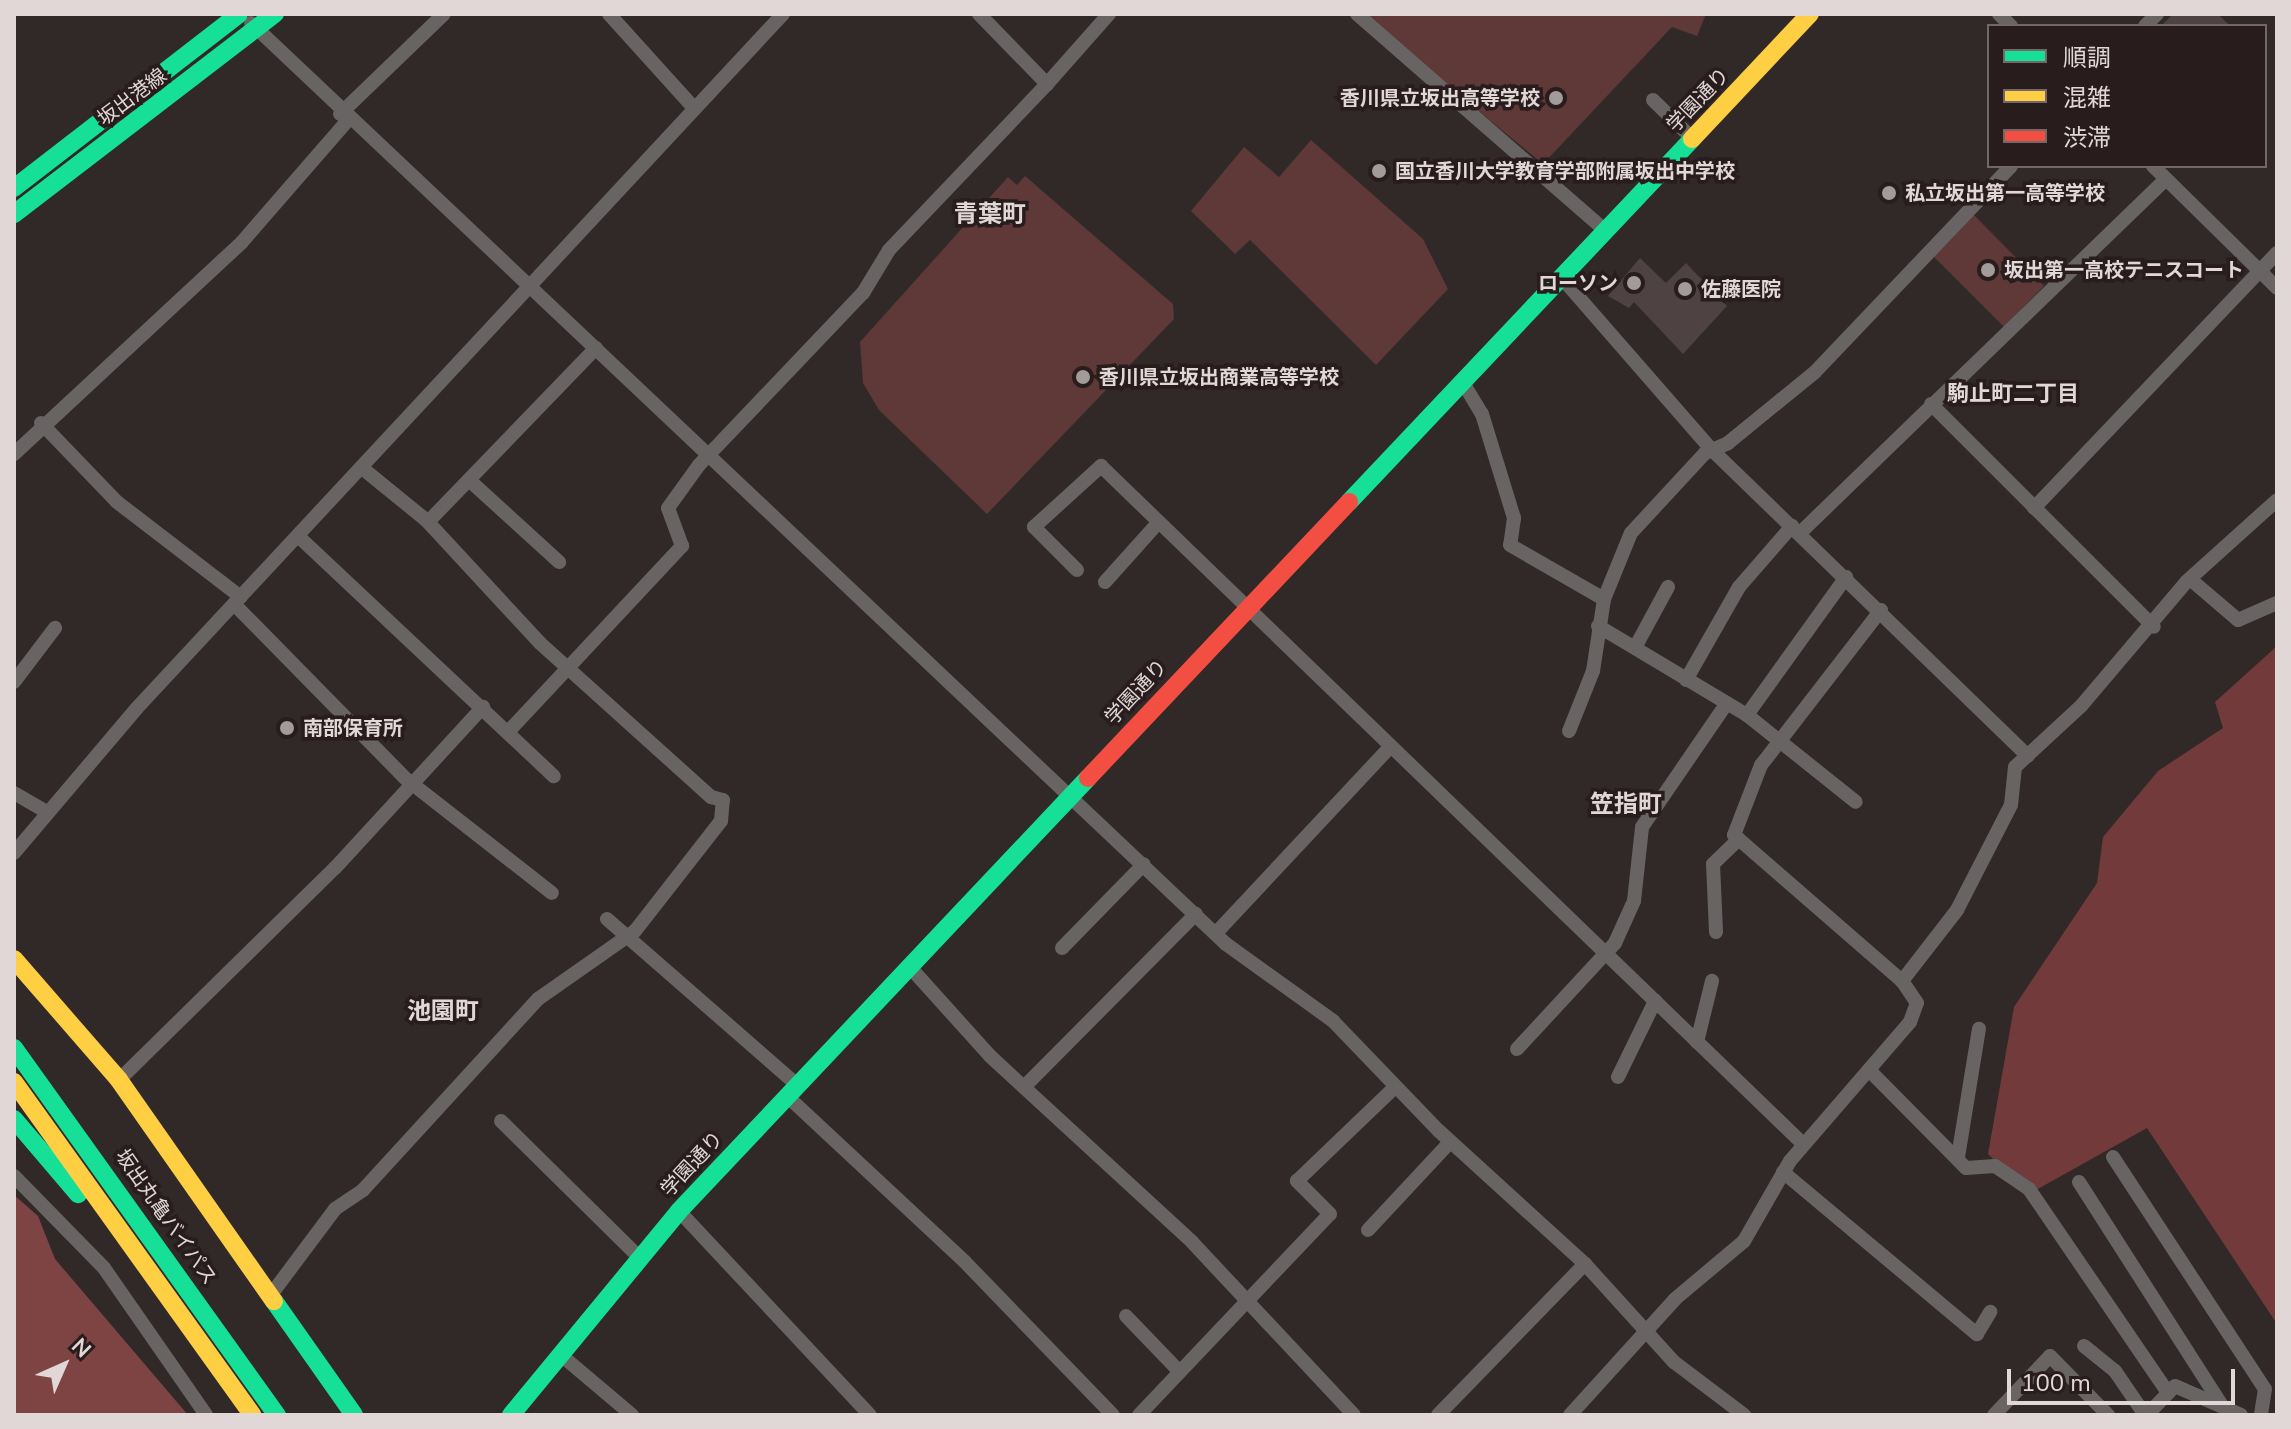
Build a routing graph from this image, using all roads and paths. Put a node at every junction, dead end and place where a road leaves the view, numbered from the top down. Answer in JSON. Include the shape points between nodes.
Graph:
{"nodes":[{"id":1,"x":241,"y":14,"type":"edge"},
{"id":2,"x":275,"y":14,"type":"edge"},
{"id":3,"x":444,"y":14,"type":"edge"},
{"id":4,"x":609,"y":14,"type":"edge"},
{"id":5,"x":783,"y":14,"type":"edge"},
{"id":6,"x":979,"y":14,"type":"edge"},
{"id":7,"x":1109,"y":14,"type":"edge"},
{"id":8,"x":1357,"y":14,"type":"edge"},
{"id":9,"x":1810,"y":14,"type":"edge"},
{"id":10,"x":256,"y":29,"type":"junction"},
{"id":11,"x":1047,"y":84,"type":"junction"},
{"id":12,"x":1653,"y":100,"type":"dead end"},
{"id":13,"x":693,"y":107,"type":"junction"},
{"id":14,"x":344,"y":118,"type":"junction"},
{"id":15,"x":1692,"y":138,"type":"junction"},
{"id":16,"x":2009,"y":168,"type":"edge"},
{"id":17,"x":2155,"y":168,"type":"edge"},
{"id":18,"x":2166,"y":179,"type":"junction"},
{"id":19,"x":14,"y":188,"type":"edge"},
{"id":20,"x":14,"y":214,"type":"edge"},
{"id":21,"x":1605,"y":230,"type":"junction"},
{"id":22,"x":2277,"y":253,"type":"edge"},
{"id":23,"x":2260,"y":271,"type":"junction"},
{"id":24,"x":1561,"y":277,"type":"junction"},
{"id":25,"x":2277,"y":288,"type":"edge"},
{"id":26,"x":527,"y":290,"type":"junction"},
{"id":27,"x":596,"y":348,"type":"junction"},
{"id":28,"x":1462,"y":381,"type":"junction"},
{"id":29,"x":1931,"y":404,"type":"junction"},
{"id":30,"x":41,"y":423,"type":"junction"},
{"id":31,"x":1711,"y":449,"type":"junction"},
{"id":32,"x":710,"y":453,"type":"junction"},
{"id":33,"x":14,"y":454,"type":"edge"},
{"id":34,"x":362,"y":468,"type":"junction"},
{"id":35,"x":469,"y":480,"type":"junction"},
{"id":36,"x":2277,"y":500,"type":"edge"},
{"id":37,"x":2034,"y":508,"type":"junction"},
{"id":38,"x":428,"y":522,"type":"junction"},
{"id":39,"x":1157,"y":524,"type":"junction"},
{"id":40,"x":1796,"y":530,"type":"junction"},
{"id":41,"x":298,"y":536,"type":"junction"},
{"id":42,"x":559,"y":562,"type":"dead end"},
{"id":43,"x":1077,"y":570,"type":"dead end"},
{"id":44,"x":1846,"y":577,"type":"junction"},
{"id":45,"x":2190,"y":579,"type":"junction"},
{"id":46,"x":1105,"y":582,"type":"dead end"},
{"id":47,"x":1668,"y":587,"type":"dead end"},
{"id":48,"x":1604,"y":599,"type":"junction"},
{"id":49,"x":238,"y":600,"type":"junction"},
{"id":50,"x":2277,"y":603,"type":"edge"},
{"id":51,"x":1244,"y":610,"type":"junction"},
{"id":52,"x":1881,"y":610,"type":"junction"},
{"id":53,"x":1598,"y":626,"type":"junction"},
{"id":54,"x":2154,"y":627,"type":"junction"},
{"id":55,"x":55,"y":628,"type":"dead end"},
{"id":56,"x":1637,"y":644,"type":"junction"},
{"id":57,"x":570,"y":665,"type":"junction"},
{"id":58,"x":1686,"y":680,"type":"junction"},
{"id":59,"x":14,"y":682,"type":"edge"},
{"id":60,"x":1727,"y":703,"type":"junction"},
{"id":61,"x":483,"y":707,"type":"junction"},
{"id":62,"x":1747,"y":715,"type":"junction"},
{"id":63,"x":1569,"y":731,"type":"dead end"},
{"id":64,"x":508,"y":732,"type":"junction"},
{"id":65,"x":1779,"y":744,"type":"junction"},
{"id":66,"x":1388,"y":749,"type":"junction"},
{"id":67,"x":2028,"y":756,"type":"junction"},
{"id":68,"x":554,"y":776,"type":"dead end"},
{"id":69,"x":413,"y":781,"type":"junction"},
{"id":70,"x":1072,"y":792,"type":"junction"},
{"id":71,"x":14,"y":793,"type":"edge"},
{"id":72,"x":1856,"y":802,"type":"dead end"},
{"id":73,"x":48,"y":813,"type":"junction"},
{"id":74,"x":1739,"y":839,"type":"junction"},
{"id":75,"x":14,"y":853,"type":"edge"},
{"id":76,"x":1144,"y":864,"type":"junction"},
{"id":77,"x":552,"y":893,"type":"dead end"},
{"id":78,"x":1196,"y":914,"type":"junction"},
{"id":79,"x":607,"y":919,"type":"dead end"},
{"id":80,"x":1716,"y":932,"type":"dead end"},
{"id":81,"x":1216,"y":933,"type":"junction"},
{"id":82,"x":628,"y":937,"type":"junction"},
{"id":83,"x":1062,"y":948,"type":"dead end"},
{"id":84,"x":1606,"y":954,"type":"junction"},
{"id":85,"x":14,"y":959,"type":"edge"},
{"id":86,"x":909,"y":966,"type":"junction"},
{"id":87,"x":1712,"y":981,"type":"dead end"},
{"id":88,"x":1902,"y":981,"type":"junction"},
{"id":89,"x":1655,"y":1001,"type":"junction"},
{"id":90,"x":14,"y":1026,"type":"edge"},
{"id":91,"x":1979,"y":1029,"type":"dead end"},
{"id":92,"x":1697,"y":1042,"type":"junction"},
{"id":93,"x":14,"y":1048,"type":"edge"},
{"id":94,"x":1517,"y":1049,"type":"dead end"},
{"id":95,"x":1869,"y":1070,"type":"junction"},
{"id":96,"x":1618,"y":1077,"type":"dead end"},
{"id":97,"x":119,"y":1080,"type":"junction"},
{"id":98,"x":14,"y":1082,"type":"edge"},
{"id":99,"x":1024,"y":1087,"type":"junction"},
{"id":100,"x":1394,"y":1088,"type":"junction"},
{"id":101,"x":792,"y":1090,"type":"junction"},
{"id":102,"x":14,"y":1119,"type":"edge"},
{"id":103,"x":501,"y":1121,"type":"dead end"},
{"id":104,"x":1450,"y":1142,"type":"junction"},
{"id":105,"x":1803,"y":1144,"type":"junction"},
{"id":106,"x":1958,"y":1157,"type":"junction"},
{"id":107,"x":2113,"y":1157,"type":"dead end"},
{"id":108,"x":1783,"y":1172,"type":"junction"},
{"id":109,"x":14,"y":1176,"type":"edge"},
{"id":110,"x":2079,"y":1182,"type":"dead end"},
{"id":111,"x":679,"y":1211,"type":"junction"},
{"id":112,"x":1368,"y":1230,"type":"dead end"},
{"id":113,"x":639,"y":1257,"type":"junction"},
{"id":114,"x":1585,"y":1264,"type":"junction"},
{"id":115,"x":270,"y":1296,"type":"junction"},
{"id":116,"x":1244,"y":1303,"type":"junction"},
{"id":117,"x":177,"y":1305,"type":"junction"},
{"id":118,"x":1990,"y":1312,"type":"dead end"},
{"id":119,"x":1126,"y":1316,"type":"dead end"},
{"id":120,"x":1648,"y":1329,"type":"junction"},
{"id":121,"x":2084,"y":1346,"type":"dead end"},
{"id":122,"x":561,"y":1355,"type":"junction"},
{"id":123,"x":1179,"y":1371,"type":"junction"},
{"id":124,"x":251,"y":1375,"type":"junction"},
{"id":125,"x":2168,"y":1393,"type":"junction"},
{"id":126,"x":855,"y":1403,"type":"junction"},
{"id":127,"x":2223,"y":1407,"type":"junction"},
{"id":128,"x":1737,"y":1413,"type":"edge"},
{"id":129,"x":206,"y":1415,"type":"edge"},
{"id":130,"x":252,"y":1415,"type":"edge"},
{"id":131,"x":277,"y":1415,"type":"edge"},
{"id":132,"x":354,"y":1415,"type":"edge"},
{"id":133,"x":511,"y":1415,"type":"edge"},
{"id":134,"x":632,"y":1415,"type":"edge"},
{"id":135,"x":842,"y":1415,"type":"edge"},
{"id":136,"x":870,"y":1415,"type":"edge"},
{"id":137,"x":1113,"y":1415,"type":"edge"},
{"id":138,"x":1139,"y":1415,"type":"edge"},
{"id":139,"x":1354,"y":1415,"type":"edge"},
{"id":140,"x":1438,"y":1415,"type":"edge"},
{"id":141,"x":1570,"y":1415,"type":"edge"},
{"id":142,"x":1994,"y":1415,"type":"edge"},
{"id":143,"x":2108,"y":1415,"type":"edge"},
{"id":144,"x":2146,"y":1415,"type":"edge"},
{"id":145,"x":2241,"y":1415,"type":"edge"},
{"id":146,"x":2261,"y":1415,"type":"edge"}],
"edges":[{"from":1,"to":10,"type":"street"},
{"from":1,"to":19,"type":"main road","name":"坂出港線"},
{"from":2,"to":10,"type":"main road","name":"坂出港線"},
{"from":3,"to":14,"type":"street"},
{"from":4,"to":13,"type":"street"},
{"from":5,"to":13,"type":"street"},
{"from":6,"to":11,"type":"street"},
{"from":7,"to":11,"type":"street"},
{"from":8,"to":21,"type":"street"},
{"from":9,"to":15,"type":"main road","name":"学園通り"},
{"from":10,"to":14,"type":"street"},
{"from":10,"to":20,"type":"main road","name":"坂出港線"},
{"from":11,"to":32,"type":"street","via":[[889,250],[845,314]]},
{"from":12,"to":15,"type":"street"},
{"from":13,"to":26,"type":"street"},
{"from":14,"to":26,"type":"street"},
{"from":14,"to":30,"type":"street","via":[[242,242]]},
{"from":15,"to":21,"type":"main road","name":"学園通り"},
{"from":16,"to":31,"type":"street","via":[[1815,372]]},
{"from":17,"to":18,"type":"street"},
{"from":18,"to":23,"type":"street"},
{"from":18,"to":29,"type":"street"},
{"from":21,"to":24,"type":"main road","name":"学園通り"},
{"from":22,"to":23,"type":"street"},
{"from":23,"to":25,"type":"street"},
{"from":23,"to":37,"type":"street"},
{"from":24,"to":28,"type":"main road","name":"学園通り"},
{"from":24,"to":31,"type":"street"},
{"from":26,"to":27,"type":"street"},
{"from":26,"to":34,"type":"street"},
{"from":27,"to":32,"type":"street"},
{"from":27,"to":35,"type":"street"},
{"from":28,"to":48,"type":"street","via":[[1477,400],[1514,518],[1510,545]]},
{"from":28,"to":51,"type":"main road","name":"学園通り"},
{"from":29,"to":37,"type":"street"},
{"from":29,"to":40,"type":"street"},
{"from":30,"to":33,"type":"street"},
{"from":30,"to":49,"type":"street","via":[[117,502]]},
{"from":31,"to":40,"type":"street"},
{"from":31,"to":48,"type":"street","via":[[1631,533]]},
{"from":32,"to":57,"type":"street","via":[[668,508],[682,546]]},
{"from":32,"to":70,"type":"street"},
{"from":34,"to":38,"type":"street"},
{"from":34,"to":41,"type":"street"},
{"from":35,"to":38,"type":"street"},
{"from":35,"to":42,"type":"street"},
{"from":36,"to":45,"type":"street"},
{"from":37,"to":54,"type":"street"},
{"from":38,"to":57,"type":"street"},
{"from":39,"to":43,"type":"street","via":[[1101,466],[1034,527]]},
{"from":39,"to":46,"type":"street"},
{"from":39,"to":51,"type":"street"},
{"from":40,"to":44,"type":"street"},
{"from":40,"to":58,"type":"street","via":[[1739,587]]},
{"from":41,"to":49,"type":"street"},
{"from":41,"to":61,"type":"street"},
{"from":44,"to":52,"type":"street"},
{"from":44,"to":62,"type":"street"},
{"from":45,"to":50,"type":"street","via":[[2238,620]]},
{"from":45,"to":54,"type":"street"},
{"from":47,"to":56,"type":"street"},
{"from":48,"to":53,"type":"street"},
{"from":49,"to":69,"type":"street"},
{"from":49,"to":73,"type":"street"},
{"from":51,"to":66,"type":"street"},
{"from":51,"to":70,"type":"main road","name":"学園通り"},
{"from":52,"to":65,"type":"street"},
{"from":52,"to":67,"type":"street"},
{"from":53,"to":56,"type":"street"},
{"from":53,"to":63,"type":"street","via":[[1593,671]]},
{"from":54,"to":67,"type":"street"},
{"from":55,"to":59,"type":"street"},
{"from":56,"to":58,"type":"street"},
{"from":57,"to":64,"type":"street"},
{"from":57,"to":82,"type":"street","via":[[711,797],[723,800],[709,839]]},
{"from":58,"to":60,"type":"street"},
{"from":60,"to":62,"type":"street"},
{"from":60,"to":84,"type":"street","via":[[1642,827],[1634,901]]},
{"from":61,"to":64,"type":"street"},
{"from":61,"to":69,"type":"street"},
{"from":62,"to":65,"type":"street"},
{"from":64,"to":68,"type":"street"},
{"from":65,"to":72,"type":"street"},
{"from":65,"to":74,"type":"street","via":[[1741,805]]},
{"from":66,"to":81,"type":"street"},
{"from":66,"to":84,"type":"street"},
{"from":67,"to":88,"type":"street","via":[[2015,767],[2011,805],[1957,910]]},
{"from":69,"to":77,"type":"street"},
{"from":69,"to":97,"type":"street"},
{"from":70,"to":76,"type":"street"},
{"from":70,"to":86,"type":"main road","name":"学園通り"},
{"from":71,"to":73,"type":"street"},
{"from":73,"to":75,"type":"street"},
{"from":74,"to":80,"type":"street","via":[[1713,864]]},
{"from":74,"to":88,"type":"street"},
{"from":76,"to":78,"type":"street"},
{"from":76,"to":83,"type":"street"},
{"from":78,"to":81,"type":"street"},
{"from":78,"to":99,"type":"street"},
{"from":79,"to":82,"type":"street"},
{"from":81,"to":100,"type":"street","via":[[1253,967],[1315,1005]]},
{"from":82,"to":101,"type":"street"},
{"from":82,"to":115,"type":"street","via":[[538,999],[363,1190],[335,1209]]},
{"from":84,"to":89,"type":"street"},
{"from":84,"to":94,"type":"street"},
{"from":85,"to":97,"type":"main road"},
{"from":86,"to":99,"type":"street"},
{"from":86,"to":101,"type":"main road","name":"学園通り"},
{"from":87,"to":92,"type":"street"},
{"from":88,"to":95,"type":"street","via":[[1916,1012]]},
{"from":89,"to":92,"type":"street"},
{"from":89,"to":96,"type":"street"},
{"from":90,"to":124,"type":"main road"},
{"from":91,"to":106,"type":"street"},
{"from":92,"to":105,"type":"street"},
{"from":93,"to":124,"type":"main road","name":"坂出丸亀バイパス"},
{"from":95,"to":105,"type":"street"},
{"from":95,"to":106,"type":"street"},
{"from":97,"to":115,"type":"main road"},
{"from":98,"to":117,"type":"main road","name":"坂出丸亀バイパス"},
{"from":99,"to":116,"type":"street","via":[[1192,1242]]},
{"from":100,"to":104,"type":"street"},
{"from":100,"to":116,"type":"street","via":[[1297,1181],[1330,1214]]},
{"from":101,"to":111,"type":"main road","name":"学園通り"},
{"from":101,"to":137,"type":"street"},
{"from":102,"to":117,"type":"main road"},
{"from":103,"to":113,"type":"street"},
{"from":104,"to":112,"type":"street"},
{"from":104,"to":114,"type":"street"},
{"from":105,"to":108,"type":"street"},
{"from":106,"to":125,"type":"street","via":[[1966,1168],[2011,1172],[2029,1189]]},
{"from":107,"to":146,"type":"street","via":[[2265,1389]]},
{"from":108,"to":118,"type":"street","via":[[1977,1334]]},
{"from":108,"to":120,"type":"street","via":[[1744,1241]]},
{"from":109,"to":129,"type":"street","via":[[104,1268]]},
{"from":110,"to":127,"type":"street"},
{"from":111,"to":113,"type":"main road","name":"学園通り"},
{"from":111,"to":126,"type":"street"},
{"from":113,"to":122,"type":"main road","name":"学園通り"},
{"from":114,"to":120,"type":"street"},
{"from":114,"to":140,"type":"street"},
{"from":115,"to":132,"type":"main road"},
{"from":116,"to":123,"type":"street"},
{"from":116,"to":139,"type":"street"},
{"from":117,"to":130,"type":"main road","name":"坂出丸亀バイパス"},
{"from":119,"to":123,"type":"street"},
{"from":120,"to":128,"type":"street","via":[[1704,1389]]},
{"from":120,"to":141,"type":"street"},
{"from":121,"to":144,"type":"street","via":[[2115,1371]]},
{"from":122,"to":133,"type":"main road","name":"学園通り"},
{"from":122,"to":134,"type":"street"},
{"from":123,"to":138,"type":"street"},
{"from":124,"to":131,"type":"main road","name":"坂出丸亀バイパス"},
{"from":125,"to":127,"type":"street","via":[[2175,1386]]},
{"from":125,"to":144,"type":"street"},
{"from":126,"to":135,"type":"street"},
{"from":126,"to":136,"type":"street"},
{"from":127,"to":145,"type":"street"},
{"from":142,"to":143,"type":"street","via":[[2050,1356]]}]}
